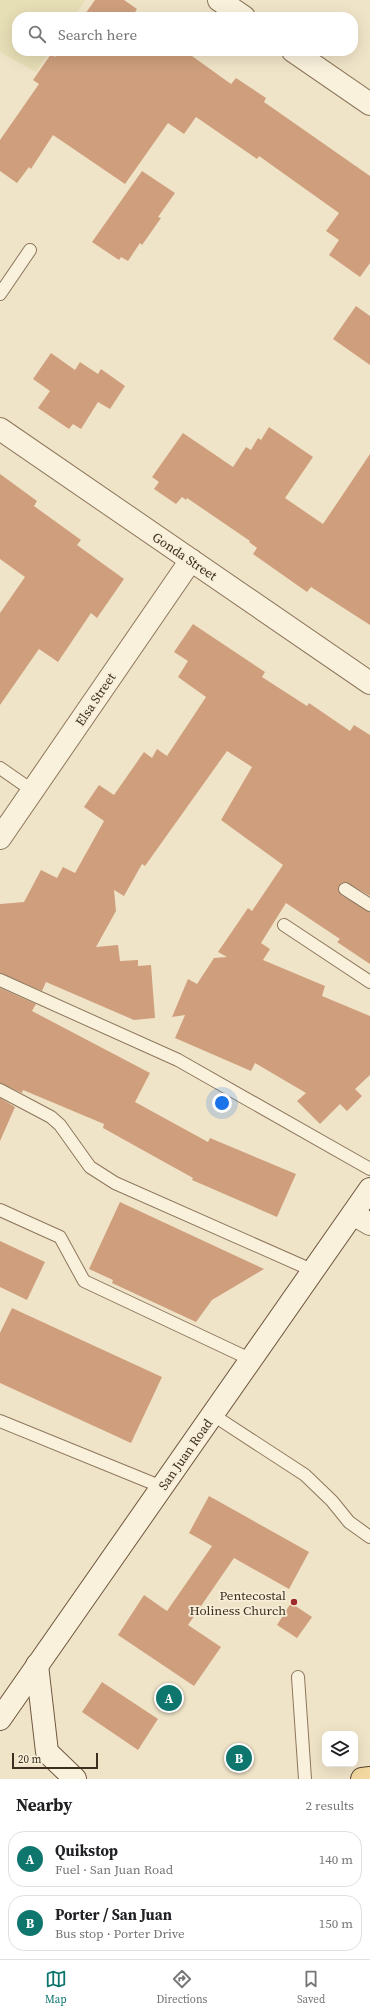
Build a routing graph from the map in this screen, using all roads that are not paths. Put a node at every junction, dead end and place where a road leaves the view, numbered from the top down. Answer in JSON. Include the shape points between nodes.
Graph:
{"nodes":[{"id":1,"x":219,"y":0,"type":"edge"},
{"id":2,"x":237,"y":12,"type":"edge"},
{"id":3,"x":300,"y":56,"type":"edge"},
{"id":4,"x":370,"y":104,"type":"edge"},
{"id":5,"x":30,"y":250,"type":"dead end"},
{"id":6,"x":0,"y":294,"type":"edge"},
{"id":7,"x":0,"y":429,"type":"edge"},
{"id":8,"x":191,"y":560,"type":"junction"},
{"id":9,"x":370,"y":683,"type":"edge"},
{"id":10,"x":0,"y":768,"type":"edge"},
{"id":11,"x":33,"y":790,"type":"junction"},
{"id":12,"x":0,"y":838,"type":"edge"},
{"id":13,"x":345,"y":889,"type":"dead end"},
{"id":14,"x":370,"y":905,"type":"edge"},
{"id":15,"x":284,"y":925,"type":"dead end"},
{"id":16,"x":0,"y":980,"type":"edge"},
{"id":17,"x":370,"y":982,"type":"edge"},
{"id":18,"x":0,"y":1090,"type":"edge"},
{"id":19,"x":370,"y":1169,"type":"edge"},
{"id":20,"x":370,"y":1189,"type":"edge"},
{"id":21,"x":0,"y":1210,"type":"edge"},
{"id":22,"x":361,"y":1219,"type":"edge"},
{"id":23,"x":314,"y":1271,"type":"junction"},
{"id":24,"x":252,"y":1360,"type":"junction"},
{"id":25,"x":213,"y":1414,"type":"junction"},
{"id":26,"x":0,"y":1421,"type":"edge"},
{"id":27,"x":162,"y":1487,"type":"junction"},
{"id":28,"x":370,"y":1537,"type":"edge"},
{"id":29,"x":37,"y":1665,"type":"junction"},
{"id":30,"x":298,"y":1677,"type":"dead end"},
{"id":31,"x":0,"y":1719,"type":"edge"},
{"id":32,"x":370,"y":1778,"type":"edge"},
{"id":33,"x":75,"y":1779,"type":"edge"},
{"id":34,"x":304,"y":1779,"type":"edge"},
{"id":35,"x":362,"y":1779,"type":"edge"}],
"edges":[{"from":1,"to":2,"type":"street"},
{"from":3,"to":4,"type":"street"},
{"from":5,"to":6,"type":"lane"},
{"from":7,"to":8,"type":"street","name":"Gonda Street"},
{"from":8,"to":9,"type":"street","name":"Gonda Street"},
{"from":8,"to":11,"type":"street","name":"Elsa Street"},
{"from":10,"to":11,"type":"lane"},
{"from":11,"to":12,"type":"street","name":"Elsa Street"},
{"from":13,"to":14,"type":"lane"},
{"from":15,"to":17,"type":"lane"},
{"from":16,"to":19,"type":"lane","via":[[178,1060]]},
{"from":18,"to":23,"type":"lane","via":[[60,1125],[90,1167],[99,1173]]},
{"from":20,"to":22,"type":"street","name":"San Juan Road"},
{"from":21,"to":24,"type":"lane","via":[[60,1237],[84,1281]]},
{"from":22,"to":23,"type":"street","name":"San Juan Road"},
{"from":23,"to":24,"type":"street","name":"San Juan Road"},
{"from":24,"to":25,"type":"street","name":"San Juan Road"},
{"from":25,"to":27,"type":"street","name":"San Juan Road"},
{"from":25,"to":28,"type":"lane","via":[[305,1475],[349,1522]]},
{"from":26,"to":27,"type":"lane"},
{"from":27,"to":29,"type":"street","name":"San Juan Road"},
{"from":29,"to":31,"type":"street","name":"San Juan Road"},
{"from":29,"to":33,"type":"street","via":[[47,1752]]},
{"from":30,"to":34,"type":"lane"},
{"from":32,"to":35,"type":"main road"}]}
